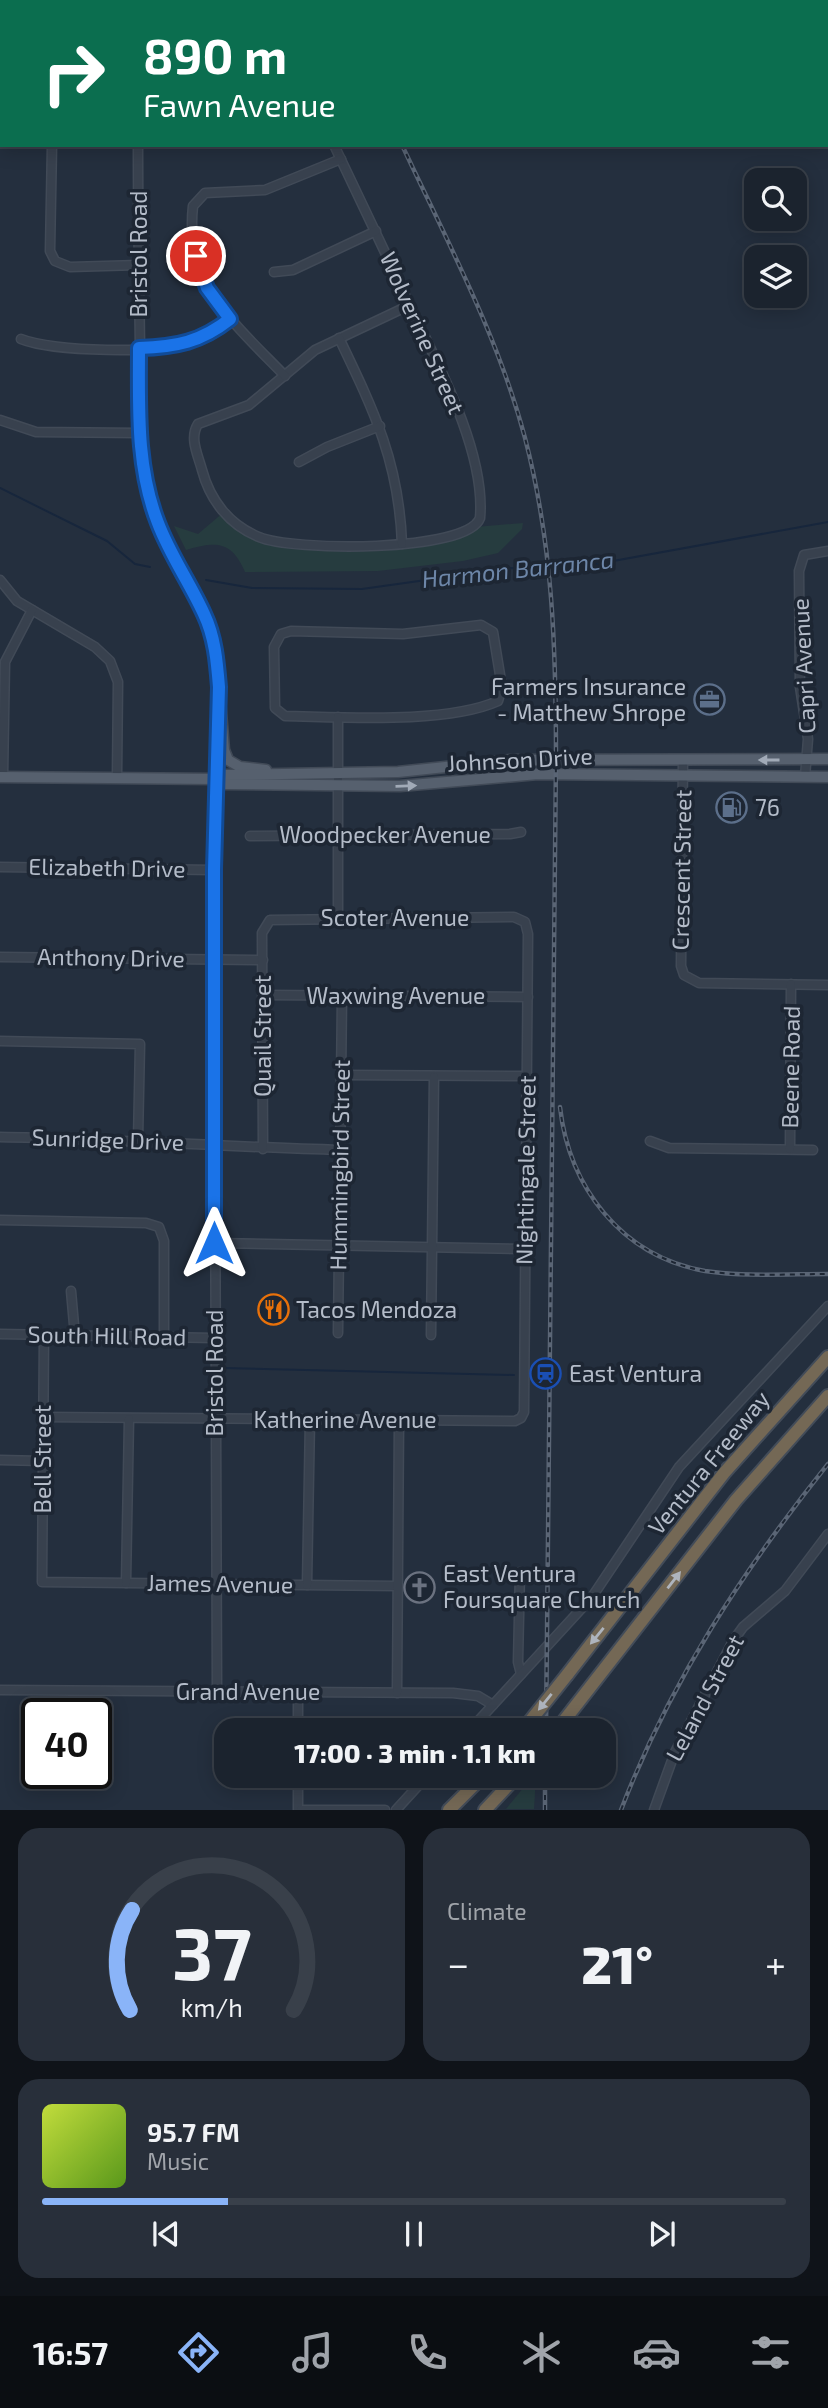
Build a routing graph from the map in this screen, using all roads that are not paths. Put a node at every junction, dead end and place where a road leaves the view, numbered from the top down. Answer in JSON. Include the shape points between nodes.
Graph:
{"nodes":[{"id":1,"x":52,"y":147,"type":"edge"},
{"id":2,"x":138,"y":147,"type":"edge"},
{"id":3,"x":335,"y":147,"type":"edge"},
{"id":4,"x":341,"y":159,"type":"junction"},
{"id":5,"x":376,"y":231,"type":"junction"},
{"id":6,"x":139,"y":265,"type":"junction"},
{"id":7,"x":274,"y":272,"type":"dead end"},
{"id":8,"x":410,"y":305,"type":"junction"},
{"id":9,"x":230,"y":319,"type":"junction"},
{"id":10,"x":339,"y":338,"type":"junction"},
{"id":11,"x":21,"y":339,"type":"dead end"},
{"id":12,"x":139,"y":348,"type":"junction"},
{"id":13,"x":285,"y":376,"type":"junction"},
{"id":14,"x":0,"y":420,"type":"edge"},
{"id":15,"x":380,"y":426,"type":"junction"},
{"id":16,"x":139,"y":433,"type":"junction"},
{"id":17,"x":299,"y":462,"type":"dead end"},
{"id":18,"x":402,"y":544,"type":"junction"},
{"id":19,"x":828,"y":551,"type":"edge"},
{"id":20,"x":0,"y":580,"type":"edge"},
{"id":21,"x":32,"y":610,"type":"junction"},
{"id":22,"x":219,"y":687,"type":"junction"},
{"id":23,"x":338,"y":717,"type":"junction"},
{"id":24,"x":828,"y":759,"type":"edge"},
{"id":25,"x":683,"y":760,"type":"junction"},
{"id":26,"x":807,"y":760,"type":"junction"},
{"id":27,"x":294,"y":772,"type":"junction"},
{"id":28,"x":338,"y":772,"type":"junction"},
{"id":29,"x":684,"y":775,"type":"junction"},
{"id":30,"x":1,"y":776,"type":"edge"},
{"id":31,"x":828,"y":776,"type":"edge"},
{"id":32,"x":117,"y":777,"type":"junction"},
{"id":33,"x":805,"y":777,"type":"junction"},
{"id":34,"x":215,"y":779,"type":"junction"},
{"id":35,"x":338,"y":785,"type":"junction"},
{"id":36,"x":521,"y":832,"type":"dead end"},
{"id":37,"x":338,"y":835,"type":"junction"},
{"id":38,"x":250,"y":836,"type":"dead end"},
{"id":39,"x":0,"y":867,"type":"edge"},
{"id":40,"x":214,"y":870,"type":"junction"},
{"id":41,"x":338,"y":918,"type":"junction"},
{"id":42,"x":525,"y":922,"type":"joint"},
{"id":43,"x":265,"y":924,"type":"joint"},
{"id":44,"x":0,"y":957,"type":"edge"},
{"id":45,"x":214,"y":959,"type":"junction"},
{"id":46,"x":263,"y":960,"type":"junction"},
{"id":47,"x":792,"y":984,"type":"junction"},
{"id":48,"x":828,"y":985,"type":"edge"},
{"id":49,"x":263,"y":995,"type":"junction"},
{"id":50,"x":342,"y":997,"type":"junction"},
{"id":51,"x":528,"y":997,"type":"junction"},
{"id":52,"x":0,"y":1041,"type":"edge"},
{"id":53,"x":342,"y":1075,"type":"junction"},
{"id":54,"x":527,"y":1076,"type":"junction"},
{"id":55,"x":434,"y":1077,"type":"junction"},
{"id":56,"x":0,"y":1137,"type":"edge"},
{"id":57,"x":138,"y":1140,"type":"junction"},
{"id":58,"x":650,"y":1141,"type":"dead end"},
{"id":59,"x":214,"y":1144,"type":"junction"},
{"id":60,"x":263,"y":1149,"type":"junction"},
{"id":61,"x":790,"y":1149,"type":"junction"},
{"id":62,"x":341,"y":1150,"type":"junction"},
{"id":63,"x":813,"y":1150,"type":"dead end"},
{"id":64,"x":0,"y":1220,"type":"edge"},
{"id":65,"x":214,"y":1243,"type":"junction"},
{"id":66,"x":339,"y":1245,"type":"junction"},
{"id":67,"x":432,"y":1247,"type":"junction"},
{"id":68,"x":526,"y":1249,"type":"junction"},
{"id":69,"x":71,"y":1291,"type":"dead end"},
{"id":70,"x":828,"y":1306,"type":"edge"},
{"id":71,"x":338,"y":1333,"type":"dead end"},
{"id":72,"x":0,"y":1334,"type":"edge"},
{"id":73,"x":44,"y":1335,"type":"junction"},
{"id":74,"x":431,"y":1335,"type":"dead end"},
{"id":75,"x":75,"y":1336,"type":"junction"},
{"id":76,"x":164,"y":1337,"type":"junction"},
{"id":77,"x":214,"y":1338,"type":"junction"},
{"id":78,"x":828,"y":1357,"type":"edge"},
{"id":79,"x":828,"y":1396,"type":"edge"},
{"id":80,"x":43,"y":1417,"type":"junction"},
{"id":81,"x":521,"y":1418,"type":"joint"},
{"id":82,"x":130,"y":1419,"type":"junction"},
{"id":83,"x":310,"y":1419,"type":"junction"},
{"id":84,"x":215,"y":1420,"type":"junction"},
{"id":85,"x":398,"y":1421,"type":"junction"},
{"id":86,"x":0,"y":1460,"type":"edge"},
{"id":87,"x":43,"y":1461,"type":"junction"},
{"id":88,"x":828,"y":1534,"type":"edge"},
{"id":89,"x":520,"y":1572,"type":"dead end"},
{"id":90,"x":42,"y":1582,"type":"joint"},
{"id":91,"x":126,"y":1583,"type":"junction"},
{"id":92,"x":216,"y":1585,"type":"junction"},
{"id":93,"x":307,"y":1585,"type":"junction"},
{"id":94,"x":398,"y":1586,"type":"junction"},
{"id":95,"x":521,"y":1674,"type":"junction"},
{"id":96,"x":0,"y":1690,"type":"edge"},
{"id":97,"x":217,"y":1692,"type":"junction"},
{"id":98,"x":299,"y":1692,"type":"junction"},
{"id":99,"x":397,"y":1693,"type":"junction"},
{"id":100,"x":493,"y":1705,"type":"junction"},
{"id":101,"x":298,"y":1718,"type":"edge"},
{"id":102,"x":481,"y":1718,"type":"edge"},
{"id":103,"x":532,"y":1718,"type":"edge"},
{"id":104,"x":567,"y":1718,"type":"edge"},
{"id":105,"x":299,"y":1788,"type":"edge"},
{"id":106,"x":416,"y":1788,"type":"edge"},
{"id":107,"x":471,"y":1788,"type":"edge"},
{"id":108,"x":506,"y":1788,"type":"edge"},
{"id":109,"x":300,"y":1810,"type":"edge"},
{"id":110,"x":386,"y":1810,"type":"edge"},
{"id":111,"x":396,"y":1810,"type":"edge"},
{"id":112,"x":449,"y":1810,"type":"edge"},
{"id":113,"x":487,"y":1810,"type":"edge"},
{"id":114,"x":654,"y":1810,"type":"edge"}],
"edges":[{"from":1,"to":6,"type":"street","via":[[50,251],[59,264]]},
{"from":2,"to":6,"type":"street","name":"Bristol Road"},
{"from":3,"to":4,"type":"street","name":"Wolverine Street"},
{"from":4,"to":5,"type":"street","name":"Wolverine Street"},
{"from":4,"to":9,"type":"street","via":[[277,187],[199,196],[192,212],[196,256],[207,288]]},
{"from":5,"to":7,"type":"street","via":[[293,270]]},
{"from":5,"to":8,"type":"street","name":"Wolverine Street"},
{"from":6,"to":12,"type":"street","name":"Bristol Road"},
{"from":8,"to":10,"type":"street"},
{"from":8,"to":18,"type":"street","name":"Wolverine Street","via":[[464,429],[481,510],[475,527]]},
{"from":9,"to":12,"type":"street","via":[[190,343]]},
{"from":9,"to":13,"type":"street"},
{"from":10,"to":13,"type":"street","via":[[308,355]]},
{"from":10,"to":15,"type":"street"},
{"from":11,"to":12,"type":"street","via":[[51,347]]},
{"from":12,"to":16,"type":"street","name":"Bristol Road"},
{"from":13,"to":18,"type":"street","via":[[249,405],[198,424],[193,438],[211,495],[233,522],[274,542],[312,547]]},
{"from":14,"to":16,"type":"street","via":[[36,432]]},
{"from":15,"to":17,"type":"street"},
{"from":15,"to":18,"type":"street","via":[[396,479]]},
{"from":16,"to":22,"type":"street","name":"Bristol Road","via":[[148,493],[157,521],[205,615]]},
{"from":19,"to":26,"type":"street","name":"Capri Avenue","via":[[804,555],[799,571],[800,687],[808,730]]},
{"from":20,"to":21,"type":"street","via":[[13,597]]},
{"from":21,"to":30,"type":"street","via":[[5,662]]},
{"from":21,"to":32,"type":"street","via":[[100,651],[114,668],[118,682]]},
{"from":22,"to":27,"type":"main road","via":[[224,750],[230,763]]},
{"from":22,"to":34,"type":"street","name":"Bristol Road"},
{"from":23,"to":23,"type":"street","via":[[405,717],[485,707],[498,701],[502,687],[494,632],[481,625],[403,634],[291,631],[277,638],[275,696],[279,714]]},
{"from":23,"to":28,"type":"street"},
{"from":24,"to":26,"type":"main road","name":"Johnson Drive"},
{"from":26,"to":25,"type":"main road","name":"Johnson Drive","one_way":true},
{"from":25,"to":28,"type":"main road","name":"Johnson Drive","via":[[511,760],[438,770]]},
{"from":25,"to":29,"type":"street","name":"Crescent Street"},
{"from":26,"to":33,"type":"street","name":"Capri Avenue"},
{"from":27,"to":28,"type":"main road","name":"Johnson Drive"},
{"from":27,"to":34,"type":"main road","name":"Johnson Drive"},
{"from":28,"to":35,"type":"street"},
{"from":29,"to":33,"type":"main road","name":"Johnson Drive"},
{"from":35,"to":29,"type":"main road","name":"Johnson Drive","one_way":true,"via":[[413,786],[538,774]]},
{"from":29,"to":47,"type":"street","name":"Crescent Street","via":[[681,966],[687,979]]},
{"from":30,"to":32,"type":"main road","name":"Johnson Drive"},
{"from":31,"to":33,"type":"main road","name":"Johnson Drive"},
{"from":32,"to":34,"type":"main road","name":"Johnson Drive"},
{"from":34,"to":35,"type":"main road","name":"Johnson Drive","via":[[225,784]]},
{"from":34,"to":40,"type":"street","name":"Bristol Road"},
{"from":35,"to":37,"type":"street"},
{"from":36,"to":37,"type":"street","name":"Woodpecker Avenue"},
{"from":37,"to":38,"type":"street","name":"Woodpecker Avenue"},
{"from":37,"to":41,"type":"street"},
{"from":39,"to":40,"type":"street","name":"Elizabeth Drive"},
{"from":40,"to":45,"type":"street","name":"Bristol Road"},
{"from":41,"to":42,"type":"street","name":"Scoter Avenue","via":[[514,917]]},
{"from":41,"to":43,"type":"street","name":"Scoter Avenue","via":[[275,918]]},
{"from":42,"to":51,"type":"street","name":"Nightingale Street"},
{"from":43,"to":46,"type":"street","name":"Quail Street"},
{"from":44,"to":45,"type":"street","name":"Anthony Drive"},
{"from":45,"to":46,"type":"street","name":"Anthony Drive"},
{"from":45,"to":59,"type":"street","name":"Bristol Road"},
{"from":46,"to":49,"type":"street","name":"Quail Street"},
{"from":47,"to":48,"type":"street"},
{"from":47,"to":61,"type":"street","name":"Beene Road"},
{"from":49,"to":50,"type":"street","name":"Waxwing Avenue"},
{"from":49,"to":60,"type":"street","name":"Quail Street"},
{"from":50,"to":51,"type":"street","name":"Waxwing Avenue"},
{"from":50,"to":53,"type":"street","name":"Hummingbird Street"},
{"from":51,"to":54,"type":"street","name":"Nightingale Street"},
{"from":52,"to":57,"type":"street","via":[[140,1044]]},
{"from":53,"to":55,"type":"street"},
{"from":53,"to":62,"type":"street","name":"Hummingbird Street"},
{"from":54,"to":55,"type":"street"},
{"from":54,"to":68,"type":"street","name":"Nightingale Street"},
{"from":55,"to":67,"type":"street"},
{"from":56,"to":57,"type":"street","name":"Sunridge Drive"},
{"from":57,"to":59,"type":"street","name":"Sunridge Drive"},
{"from":58,"to":61,"type":"street","name":"Beene Road","via":[[669,1148]]},
{"from":59,"to":60,"type":"street","name":"Sunridge Drive"},
{"from":59,"to":65,"type":"street","name":"Bristol Road"},
{"from":60,"to":62,"type":"street","name":"Sunridge Drive"},
{"from":61,"to":63,"type":"street","name":"Beene Road"},
{"from":62,"to":66,"type":"street","name":"Hummingbird Street"},
{"from":64,"to":76,"type":"street","via":[[159,1227],[164,1241]]},
{"from":65,"to":66,"type":"street"},
{"from":65,"to":77,"type":"street","name":"Bristol Road"},
{"from":66,"to":67,"type":"street"},
{"from":66,"to":71,"type":"street","name":"Hummingbird Street"},
{"from":67,"to":68,"type":"street"},
{"from":67,"to":74,"type":"street"},
{"from":68,"to":81,"type":"street","name":"Nightingale Street"},
{"from":69,"to":75,"type":"street"},
{"from":70,"to":95,"type":"street","via":[[679,1467],[592,1597]]},
{"from":72,"to":73,"type":"street","name":"South Hill Road"},
{"from":73,"to":75,"type":"street","name":"South Hill Road"},
{"from":73,"to":80,"type":"street","name":"Bell Street"},
{"from":75,"to":76,"type":"street","name":"South Hill Road"},
{"from":76,"to":77,"type":"street","name":"South Hill Road"},
{"from":77,"to":84,"type":"street","name":"Bristol Road"},
{"from":78,"to":103,"type":"highway","name":"Ventura Freeway","one_way":true,"bridge":true,"via":[[724,1473]]},
{"from":104,"to":79,"type":"highway","name":"Ventura Freeway","one_way":true,"via":[[736,1500]]},
{"from":80,"to":82,"type":"street","name":"Katherine Avenue"},
{"from":80,"to":87,"type":"street","name":"Bell Street"},
{"from":81,"to":85,"type":"street","name":"Katherine Avenue"},
{"from":82,"to":84,"type":"street","name":"Katherine Avenue"},
{"from":82,"to":91,"type":"street"},
{"from":83,"to":84,"type":"street","name":"Katherine Avenue"},
{"from":83,"to":85,"type":"street","name":"Katherine Avenue"},
{"from":83,"to":93,"type":"street"},
{"from":84,"to":92,"type":"street","name":"Bristol Road"},
{"from":85,"to":94,"type":"street"},
{"from":86,"to":87,"type":"street"},
{"from":87,"to":90,"type":"street","name":"Bell Street"},
{"from":88,"to":114,"type":"street","name":"Leland Street","via":[[785,1591],[733,1641],[675,1752]]},
{"from":89,"to":95,"type":"street"},
{"from":90,"to":91,"type":"street","name":"James Avenue"},
{"from":91,"to":92,"type":"street","name":"James Avenue"},
{"from":92,"to":93,"type":"street","name":"James Avenue"},
{"from":92,"to":97,"type":"street","name":"Bristol Road"},
{"from":93,"to":94,"type":"street","name":"James Avenue"},
{"from":94,"to":99,"type":"street"},
{"from":95,"to":100,"type":"street"},
{"from":96,"to":97,"type":"street","name":"Grand Avenue"},
{"from":97,"to":98,"type":"street","name":"Grand Avenue"},
{"from":98,"to":99,"type":"street","name":"Grand Avenue"},
{"from":98,"to":101,"type":"street"},
{"from":99,"to":100,"type":"street","name":"Grand Avenue","via":[[478,1696]]},
{"from":100,"to":102,"type":"street"},
{"from":105,"to":109,"type":"street"},
{"from":106,"to":111,"type":"street"},
{"from":107,"to":112,"type":"highway"},
{"from":108,"to":113,"type":"highway"},
{"from":109,"to":110,"type":"street"}]}
